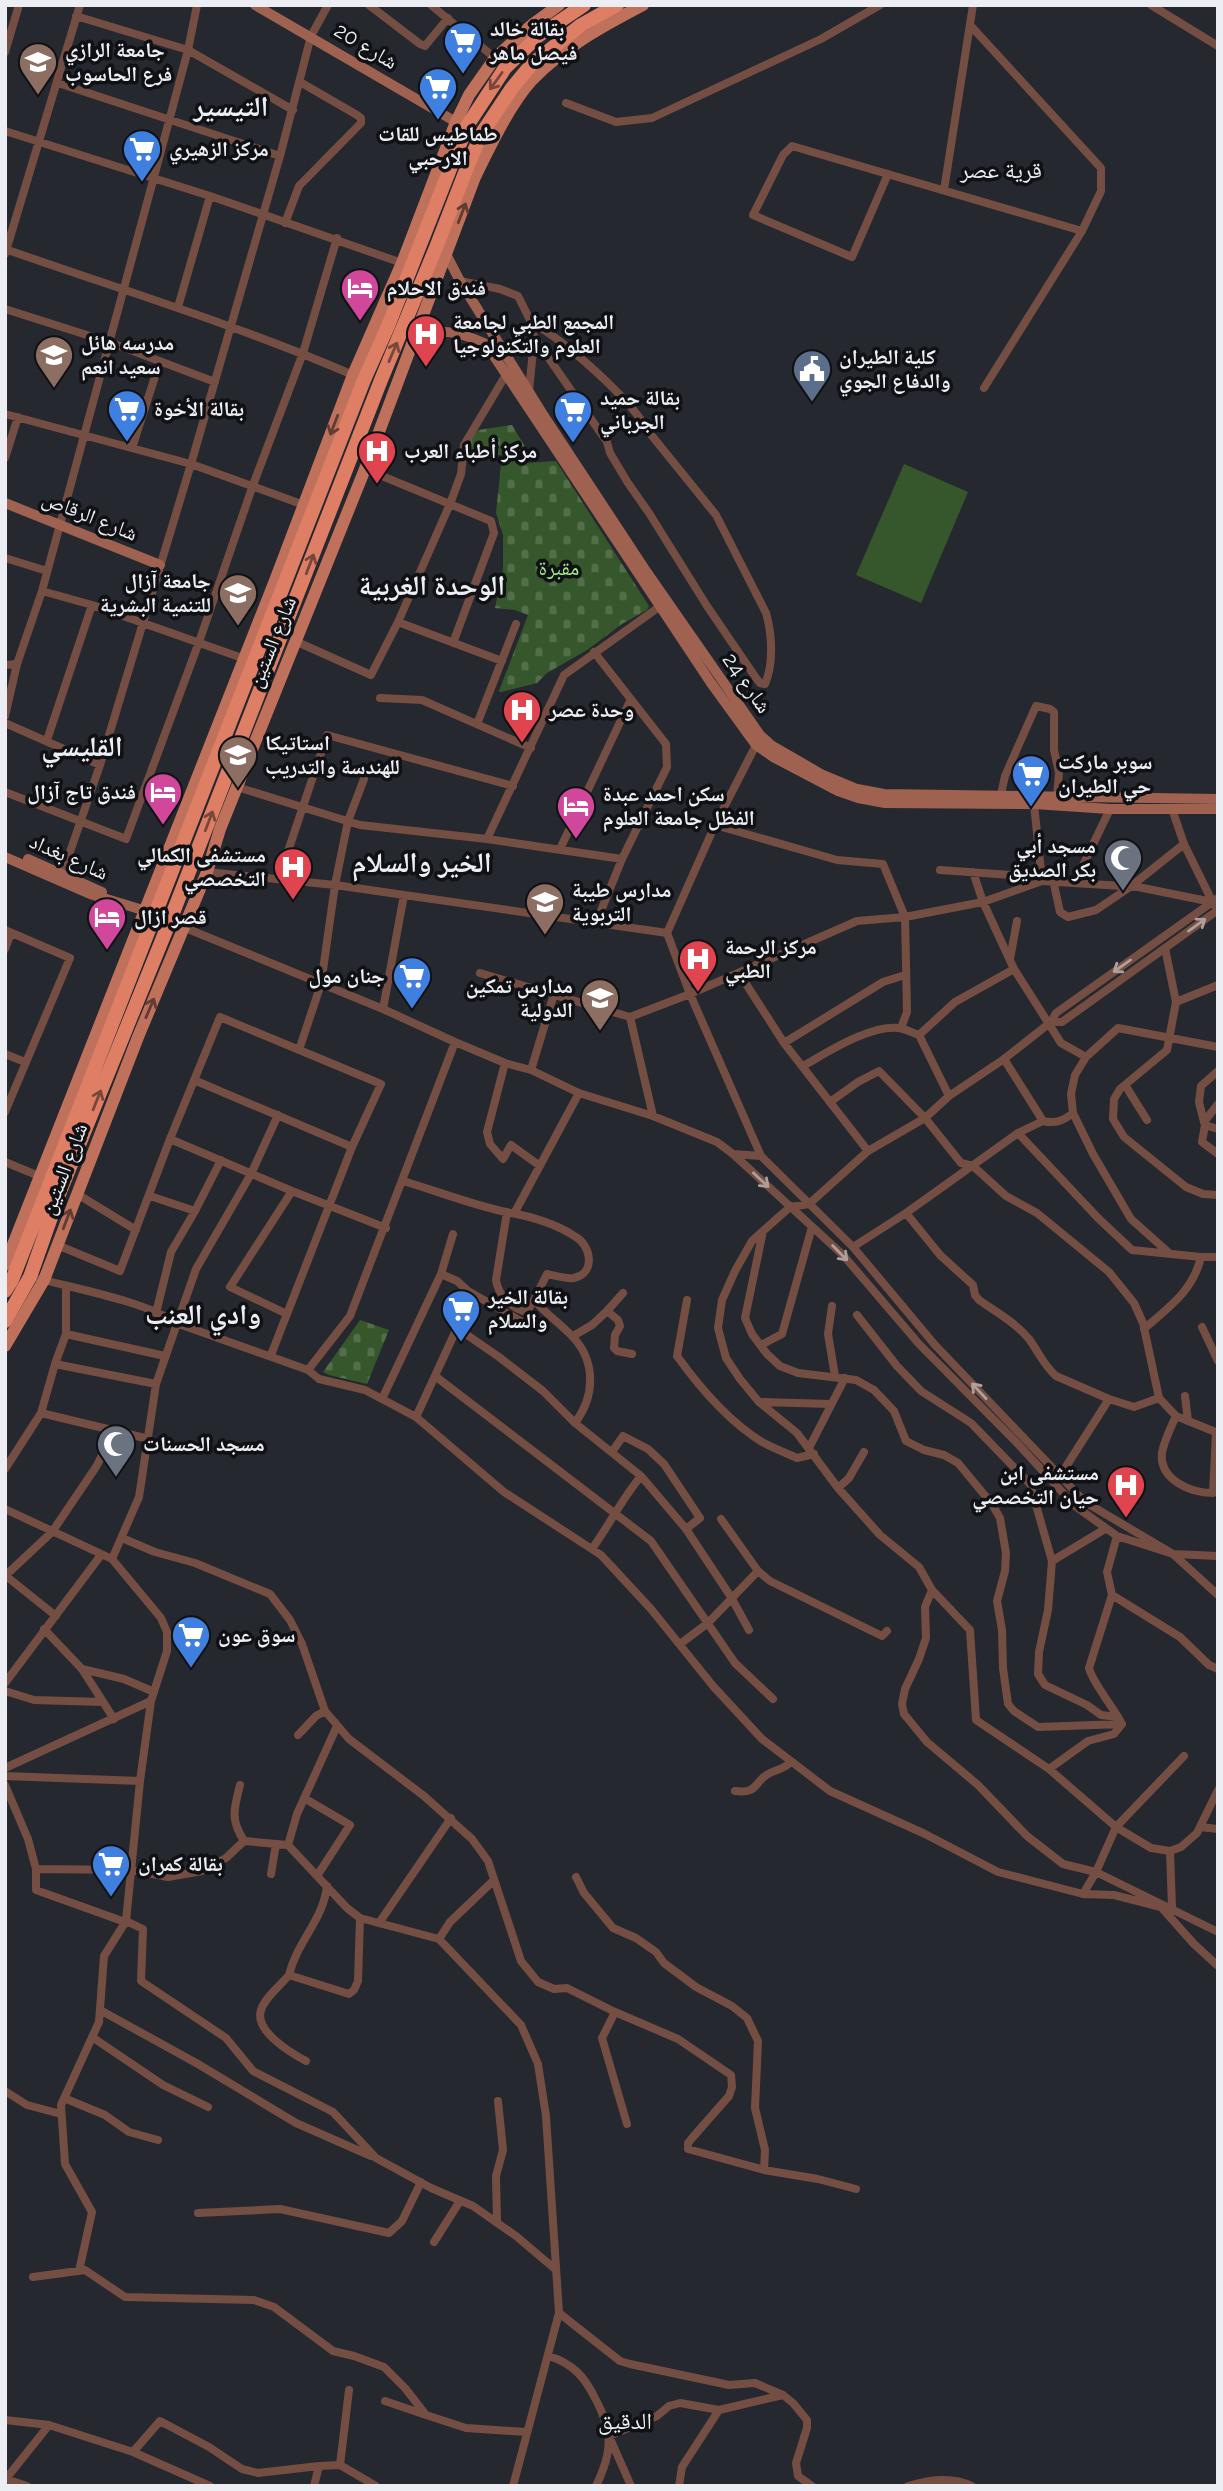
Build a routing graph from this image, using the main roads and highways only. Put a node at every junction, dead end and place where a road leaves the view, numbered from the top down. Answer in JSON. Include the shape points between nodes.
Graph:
{"nodes":[{"id":1,"x":559,"y":5,"type":"edge"},
{"id":2,"x":584,"y":5,"type":"edge"},
{"id":3,"x":617,"y":5,"type":"edge"},
{"id":4,"x":643,"y":5,"type":"edge"},
{"id":5,"x":432,"y":200,"type":"junction"},
{"id":6,"x":441,"y":252,"type":"junction"},
{"id":7,"x":281,"y":580,"type":"junction"},
{"id":8,"x":270,"y":686,"type":"junction"},
{"id":9,"x":191,"y":809,"type":"junction"},
{"id":10,"x":105,"y":1029,"type":"junction"},
{"id":11,"x":132,"y":1034,"type":"junction"},
{"id":12,"x":5,"y":1265,"type":"edge"},
{"id":13,"x":37,"y":1278,"type":"junction"},
{"id":14,"x":7,"y":1283,"type":"edge"},
{"id":15,"x":5,"y":1321,"type":"edge"},
{"id":16,"x":5,"y":1346,"type":"edge"}],
"edges":[{"from":1,"to":5,"type":"main road","name":"شارع الستين","via":[[495,58],[469,96],[456,122]]},
{"from":2,"to":5,"type":"highway","name":"شارع الستين","one_way":true,"via":[[538,36],[505,68],[467,126]]},
{"from":3,"to":6,"type":"highway","name":"شارع الستين","via":[[556,44],[512,88],[474,151]]},
{"from":6,"to":4,"type":"main road","name":"شارع الستين","one_way":true,"via":[[494,138],[530,82],[599,28]]},
{"from":5,"to":7,"type":"highway","name":"شارع الستين","via":[[388,326]]},
{"from":5,"to":7,"type":"main road","name":"شارع الستين","one_way":true,"via":[[353,374]]},
{"from":8,"to":6,"type":"highway","name":"شارع الستين","one_way":true,"via":[[380,380]]},
{"from":6,"to":8,"type":"main road","name":"شارع الستين","via":[[365,469],[295,641]]},
{"from":7,"to":9,"type":"highway","name":"شارع الستين"},
{"from":7,"to":9,"type":"main road","name":"شارع الستين","via":[[245,659]]},
{"from":11,"to":8,"type":"highway","name":"شارع الستين","one_way":true},
{"from":11,"to":8,"type":"main road","name":"شارع الستين","one_way":true,"via":[[207,872]]},
{"from":9,"to":10,"type":"highway","name":"شارع الستين"},
{"from":9,"to":10,"type":"main road","name":"شارع الستين","via":[[146,912]]},
{"from":10,"to":12,"type":"main road","name":"شارع الستين"},
{"from":10,"to":14,"type":"highway","name":"شارع الستين"},
{"from":13,"to":11,"type":"main road","name":"شارع الستين","one_way":true,"via":[[57,1245],[77,1194]]},
{"from":13,"to":11,"type":"highway","name":"شارع الستين","one_way":true,"via":[[61,1189]]},
{"from":13,"to":15,"type":"highway","name":"شارع الستين"},
{"from":13,"to":16,"type":"main road","name":"شارع الستين"}]}
